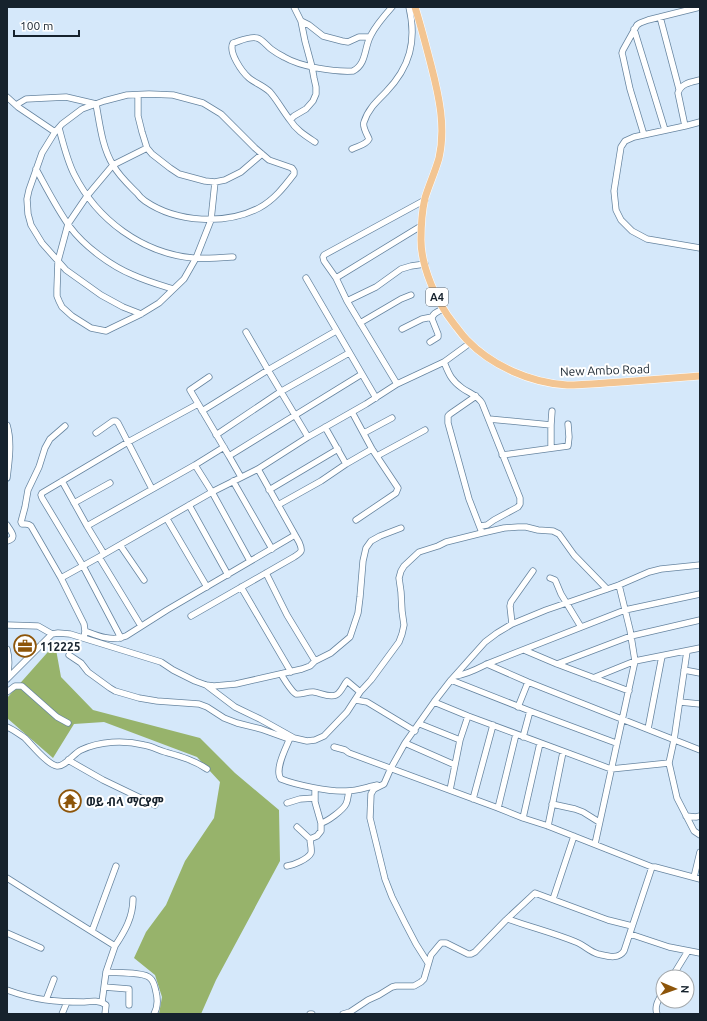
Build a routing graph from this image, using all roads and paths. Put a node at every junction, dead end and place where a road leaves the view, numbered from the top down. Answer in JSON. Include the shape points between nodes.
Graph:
{"nodes":[{"id":1,"x":294,"y":7,"type":"edge"},
{"id":2,"x":392,"y":7,"type":"edge"},
{"id":3,"x":409,"y":7,"type":"edge"},
{"id":4,"x":415,"y":7,"type":"edge"},
{"id":5,"x":700,"y":7,"type":"edge"},
{"id":6,"x":679,"y":10,"type":"edge"},
{"id":7,"x":660,"y":17,"type":"junction"},
{"id":8,"x":301,"y":20,"type":"junction"},
{"id":9,"x":634,"y":29,"type":"junction"},
{"id":10,"x":370,"y":37,"type":"junction"},
{"id":11,"x":312,"y":67,"type":"junction"},
{"id":12,"x":700,"y":80,"type":"edge"},
{"id":13,"x":679,"y":89,"type":"junction"},
{"id":14,"x":138,"y":95,"type":"junction"},
{"id":15,"x":7,"y":97,"type":"edge"},
{"id":16,"x":96,"y":104,"type":"junction"},
{"id":17,"x":16,"y":105,"type":"junction"},
{"id":18,"x":290,"y":120,"type":"junction"},
{"id":19,"x":700,"y":122,"type":"edge"},
{"id":20,"x":686,"y":126,"type":"junction"},
{"id":21,"x":57,"y":130,"type":"junction"},
{"id":22,"x":665,"y":130,"type":"junction"},
{"id":23,"x":644,"y":135,"type":"junction"},
{"id":24,"x":315,"y":142,"type":"dead end"},
{"id":25,"x":147,"y":148,"type":"junction"},
{"id":26,"x":352,"y":149,"type":"dead end"},
{"id":27,"x":262,"y":154,"type":"junction"},
{"id":28,"x":113,"y":165,"type":"junction"},
{"id":29,"x":36,"y":169,"type":"junction"},
{"id":30,"x":214,"y":182,"type":"junction"},
{"id":31,"x":87,"y":196,"type":"junction"},
{"id":32,"x":425,"y":200,"type":"junction"},
{"id":33,"x":211,"y":220,"type":"junction"},
{"id":34,"x":68,"y":224,"type":"junction"},
{"id":35,"x":421,"y":226,"type":"junction"},
{"id":36,"x":700,"y":248,"type":"edge"},
{"id":37,"x":233,"y":257,"type":"dead end"},
{"id":38,"x":196,"y":258,"type":"junction"},
{"id":39,"x":58,"y":261,"type":"junction"},
{"id":40,"x":425,"y":264,"type":"junction"},
{"id":41,"x":306,"y":278,"type":"dead end"},
{"id":42,"x":336,"y":278,"type":"junction"},
{"id":43,"x":173,"y":289,"type":"junction"},
{"id":44,"x":411,"y":294,"type":"dead end"},
{"id":45,"x":347,"y":301,"type":"junction"},
{"id":46,"x":443,"y":309,"type":"junction"},
{"id":47,"x":141,"y":314,"type":"junction"},
{"id":48,"x":432,"y":317,"type":"junction"},
{"id":49,"x":360,"y":323,"type":"junction"},
{"id":50,"x":402,"y":329,"type":"dead end"},
{"id":51,"x":336,"y":331,"type":"junction"},
{"id":52,"x":246,"y":332,"type":"dead end"},
{"id":53,"x":430,"y":342,"type":"dead end"},
{"id":54,"x":470,"y":343,"type":"junction"},
{"id":55,"x":349,"y":352,"type":"junction"},
{"id":56,"x":444,"y":362,"type":"junction"},
{"id":57,"x":268,"y":370,"type":"junction"},
{"id":58,"x":362,"y":374,"type":"junction"},
{"id":59,"x":700,"y":376,"type":"edge"},
{"id":60,"x":209,"y":377,"type":"dead end"},
{"id":61,"x":396,"y":384,"type":"junction"},
{"id":62,"x":280,"y":392,"type":"junction"},
{"id":63,"x":476,"y":396,"type":"junction"},
{"id":64,"x":376,"y":398,"type":"junction"},
{"id":65,"x":198,"y":404,"type":"junction"},
{"id":66,"x":202,"y":411,"type":"junction"},
{"id":67,"x":552,"y":411,"type":"dead end"},
{"id":68,"x":352,"y":412,"type":"junction"},
{"id":69,"x":294,"y":415,"type":"junction"},
{"id":70,"x":392,"y":418,"type":"dead end"},
{"id":71,"x":489,"y":419,"type":"junction"},
{"id":72,"x":568,"y":424,"type":"dead end"},
{"id":73,"x":7,"y":425,"type":"edge"},
{"id":74,"x":551,"y":425,"type":"junction"},
{"id":75,"x":65,"y":426,"type":"dead end"},
{"id":76,"x":325,"y":427,"type":"junction"},
{"id":77,"x":425,"y":430,"type":"dead end"},
{"id":78,"x":364,"y":432,"type":"junction"},
{"id":79,"x":96,"y":433,"type":"dead end"},
{"id":80,"x":216,"y":435,"type":"junction"},
{"id":81,"x":308,"y":437,"type":"junction"},
{"id":82,"x":128,"y":442,"type":"junction"},
{"id":83,"x":224,"y":447,"type":"junction"},
{"id":84,"x":551,"y":448,"type":"junction"},
{"id":85,"x":338,"y":449,"type":"junction"},
{"id":86,"x":372,"y":449,"type":"junction"},
{"id":87,"x":502,"y":455,"type":"junction"},
{"id":88,"x":229,"y":456,"type":"junction"},
{"id":89,"x":377,"y":456,"type":"junction"},
{"id":90,"x":346,"y":464,"type":"junction"},
{"id":91,"x":195,"y":465,"type":"junction"},
{"id":92,"x":258,"y":469,"type":"junction"},
{"id":93,"x":241,"y":477,"type":"junction"},
{"id":94,"x":7,"y":478,"type":"edge"},
{"id":95,"x":62,"y":481,"type":"junction"},
{"id":96,"x":233,"y":481,"type":"junction"},
{"id":97,"x":110,"y":483,"type":"dead end"},
{"id":98,"x":152,"y":489,"type":"junction"},
{"id":99,"x":270,"y":490,"type":"junction"},
{"id":100,"x":212,"y":492,"type":"junction"},
{"id":101,"x":74,"y":503,"type":"junction"},
{"id":102,"x":189,"y":505,"type":"junction"},
{"id":103,"x":278,"y":506,"type":"junction"},
{"id":104,"x":166,"y":518,"type":"junction"},
{"id":105,"x":356,"y":520,"type":"dead end"},
{"id":106,"x":7,"y":525,"type":"edge"},
{"id":107,"x":87,"y":526,"type":"junction"},
{"id":108,"x":401,"y":528,"type":"dead end"},
{"id":109,"x":481,"y":530,"type":"junction"},
{"id":110,"x":295,"y":535,"type":"junction"},
{"id":111,"x":7,"y":541,"type":"edge"},
{"id":112,"x":120,"y":545,"type":"junction"},
{"id":113,"x":272,"y":549,"type":"junction"},
{"id":114,"x":102,"y":556,"type":"junction"},
{"id":115,"x":250,"y":562,"type":"junction"},
{"id":116,"x":83,"y":566,"type":"junction"},
{"id":117,"x":700,"y":567,"type":"edge"},
{"id":118,"x":533,"y":571,"type":"dead end"},
{"id":119,"x":266,"y":573,"type":"junction"},
{"id":120,"x":228,"y":575,"type":"junction"},
{"id":121,"x":61,"y":578,"type":"junction"},
{"id":122,"x":550,"y":578,"type":"dead end"},
{"id":123,"x":144,"y":580,"type":"dead end"},
{"id":124,"x":619,"y":585,"type":"junction"},
{"id":125,"x":207,"y":586,"type":"junction"},
{"id":126,"x":241,"y":587,"type":"junction"},
{"id":127,"x":607,"y":589,"type":"junction"},
{"id":128,"x":700,"y":594,"type":"edge"},
{"id":129,"x":567,"y":603,"type":"junction"},
{"id":130,"x":625,"y":610,"type":"junction"},
{"id":131,"x":191,"y":616,"type":"dead end"},
{"id":132,"x":700,"y":620,"type":"edge"},
{"id":133,"x":512,"y":624,"type":"junction"},
{"id":134,"x":7,"y":626,"type":"edge"},
{"id":135,"x":141,"y":626,"type":"junction"},
{"id":136,"x":582,"y":627,"type":"junction"},
{"id":137,"x":85,"y":631,"type":"junction"},
{"id":138,"x":52,"y":634,"type":"junction"},
{"id":139,"x":631,"y":636,"type":"junction"},
{"id":140,"x":84,"y":638,"type":"junction"},
{"id":141,"x":120,"y":638,"type":"junction"},
{"id":142,"x":700,"y":648,"type":"edge"},
{"id":143,"x":7,"y":649,"type":"edge"},
{"id":144,"x":524,"y":650,"type":"junction"},
{"id":145,"x":687,"y":651,"type":"junction"},
{"id":146,"x":69,"y":655,"type":"dead end"},
{"id":147,"x":662,"y":656,"type":"junction"},
{"id":148,"x":315,"y":661,"type":"junction"},
{"id":149,"x":635,"y":661,"type":"junction"},
{"id":150,"x":487,"y":664,"type":"junction"},
{"id":151,"x":557,"y":664,"type":"junction"},
{"id":152,"x":684,"y":670,"type":"junction"},
{"id":153,"x":291,"y":672,"type":"junction"},
{"id":154,"x":700,"y":673,"type":"edge"},
{"id":155,"x":281,"y":674,"type":"junction"},
{"id":156,"x":453,"y":678,"type":"junction"},
{"id":157,"x":593,"y":678,"type":"junction"},
{"id":158,"x":528,"y":682,"type":"junction"},
{"id":159,"x":206,"y":685,"type":"junction"},
{"id":160,"x":7,"y":692,"type":"edge"},
{"id":161,"x":360,"y":692,"type":"junction"},
{"id":162,"x":629,"y":692,"type":"junction"},
{"id":163,"x":356,"y":700,"type":"junction"},
{"id":164,"x":434,"y":702,"type":"junction"},
{"id":165,"x":680,"y":702,"type":"junction"},
{"id":166,"x":700,"y":704,"type":"edge"},
{"id":167,"x":518,"y":707,"type":"junction"},
{"id":168,"x":530,"y":712,"type":"junction"},
{"id":169,"x":468,"y":716,"type":"junction"},
{"id":170,"x":622,"y":718,"type":"junction"},
{"id":171,"x":68,"y":723,"type":"dead end"},
{"id":172,"x":420,"y":724,"type":"junction"},
{"id":173,"x":493,"y":725,"type":"junction"},
{"id":174,"x":7,"y":727,"type":"edge"},
{"id":175,"x":648,"y":729,"type":"junction"},
{"id":176,"x":415,"y":730,"type":"junction"},
{"id":177,"x":516,"y":734,"type":"junction"},
{"id":178,"x":523,"y":737,"type":"junction"},
{"id":179,"x":292,"y":738,"type":"junction"},
{"id":180,"x":460,"y":740,"type":"junction"},
{"id":181,"x":674,"y":740,"type":"junction"},
{"id":182,"x":405,"y":743,"type":"junction"},
{"id":183,"x":540,"y":743,"type":"junction"},
{"id":184,"x":616,"y":743,"type":"junction"},
{"id":185,"x":334,"y":747,"type":"dead end"},
{"id":186,"x":700,"y":750,"type":"edge"},
{"id":187,"x":563,"y":752,"type":"junction"},
{"id":188,"x":68,"y":760,"type":"junction"},
{"id":189,"x":669,"y":763,"type":"junction"},
{"id":190,"x":455,"y":765,"type":"junction"},
{"id":191,"x":391,"y":768,"type":"junction"},
{"id":192,"x":207,"y":769,"type":"dead end"},
{"id":193,"x":611,"y":769,"type":"junction"},
{"id":194,"x":384,"y":784,"type":"junction"},
{"id":195,"x":315,"y":788,"type":"junction"},
{"id":196,"x":450,"y":790,"type":"junction"},
{"id":197,"x":349,"y":791,"type":"junction"},
{"id":198,"x":315,"y":798,"type":"junction"},
{"id":199,"x":473,"y":799,"type":"junction"},
{"id":200,"x":287,"y":803,"type":"dead end"},
{"id":201,"x":552,"y":804,"type":"junction"},
{"id":202,"x":155,"y":805,"type":"dead end"},
{"id":203,"x":498,"y":808,"type":"junction"},
{"id":204,"x":686,"y":816,"type":"junction"},
{"id":205,"x":700,"y":816,"type":"edge"},
{"id":206,"x":523,"y":818,"type":"junction"},
{"id":207,"x":599,"y":822,"type":"junction"},
{"id":208,"x":321,"y":823,"type":"junction"},
{"id":209,"x":548,"y":826,"type":"junction"},
{"id":210,"x":297,"y":827,"type":"dead end"},
{"id":211,"x":700,"y":835,"type":"edge"},
{"id":212,"x":574,"y":836,"type":"junction"},
{"id":213,"x":310,"y":839,"type":"junction"},
{"id":214,"x":595,"y":844,"type":"junction"},
{"id":215,"x":700,"y":852,"type":"edge"},
{"id":216,"x":116,"y":866,"type":"dead end"},
{"id":217,"x":287,"y":866,"type":"dead end"},
{"id":218,"x":652,"y":867,"type":"junction"},
{"id":219,"x":7,"y":878,"type":"edge"},
{"id":220,"x":697,"y":878,"type":"edge"},
{"id":221,"x":133,"y":899,"type":"dead end"},
{"id":222,"x":553,"y":899,"type":"junction"},
{"id":223,"x":508,"y":919,"type":"junction"},
{"id":224,"x":632,"y":926,"type":"junction"},
{"id":225,"x":92,"y":931,"type":"junction"},
{"id":226,"x":7,"y":933,"type":"edge"},
{"id":227,"x":630,"y":934,"type":"junction"},
{"id":228,"x":115,"y":946,"type":"junction"},
{"id":229,"x":41,"y":948,"type":"dead end"},
{"id":230,"x":688,"y":951,"type":"junction"},
{"id":231,"x":700,"y":952,"type":"edge"},
{"id":232,"x":428,"y":963,"type":"junction"},
{"id":233,"x":677,"y":969,"type":"edge"},
{"id":234,"x":106,"y":972,"type":"junction"},
{"id":235,"x":54,"y":979,"type":"dead end"},
{"id":236,"x":104,"y":987,"type":"junction"},
{"id":237,"x":7,"y":990,"type":"edge"},
{"id":238,"x":46,"y":1000,"type":"junction"},
{"id":239,"x":67,"y":1002,"type":"junction"},
{"id":240,"x":102,"y":1002,"type":"junction"},
{"id":241,"x":129,"y":1005,"type":"dead end"},
{"id":242,"x":62,"y":1014,"type":"edge"},
{"id":243,"x":105,"y":1014,"type":"edge"},
{"id":244,"x":154,"y":1014,"type":"edge"},
{"id":245,"x":343,"y":1014,"type":"edge"}],
"edges":[{"from":1,"to":8,"type":"street"},
{"from":2,"to":10,"type":"street"},
{"from":3,"to":26,"type":"street","via":[[412,30],[405,66],[397,80],[369,109],[363,123],[368,141]]},
{"from":4,"to":32,"type":"main road","name":"New Ambo Road","number":"A4","via":[[436,82],[442,118],[439,158]]},
{"from":5,"to":6,"type":"street"},
{"from":6,"to":7,"type":"street"},
{"from":7,"to":9,"type":"street","via":[[640,23]]},
{"from":7,"to":13,"type":"street"},
{"from":8,"to":10,"type":"street","via":[[324,36],[342,41]]},
{"from":8,"to":11,"type":"street"},
{"from":9,"to":22,"type":"street"},
{"from":9,"to":23,"type":"street","via":[[623,50],[623,57]]},
{"from":10,"to":11,"type":"street","via":[[364,59],[356,69],[350,71]]},
{"from":11,"to":18,"type":"street","via":[[316,94],[306,109]]},
{"from":11,"to":18,"type":"street","via":[[285,58],[256,38],[233,43],[231,46],[231,51],[248,78],[269,91]]},
{"from":12,"to":13,"type":"street","via":[[687,83]]},
{"from":13,"to":20,"type":"street"},
{"from":14,"to":16,"type":"street","via":[[127,95]]},
{"from":14,"to":25,"type":"street","via":[[138,116]]},
{"from":14,"to":27,"type":"street","via":[[173,95],[203,102],[221,114]]},
{"from":15,"to":17,"type":"street"},
{"from":16,"to":17,"type":"street","via":[[66,97],[26,99]]},
{"from":16,"to":21,"type":"street","via":[[82,109]]},
{"from":16,"to":28,"type":"street","via":[[105,150]]},
{"from":17,"to":21,"type":"street"},
{"from":18,"to":24,"type":"street","via":[[300,132]]},
{"from":19,"to":20,"type":"street"},
{"from":20,"to":22,"type":"street"},
{"from":21,"to":29,"type":"street","via":[[42,153]]},
{"from":21,"to":31,"type":"street","via":[[74,173]]},
{"from":22,"to":23,"type":"street"},
{"from":23,"to":36,"type":"street","via":[[629,139],[621,146],[614,191],[616,210],[621,220],[632,231],[648,239]]},
{"from":25,"to":28,"type":"street"},
{"from":25,"to":30,"type":"street","via":[[179,174]]},
{"from":27,"to":30,"type":"street","via":[[241,172]]},
{"from":27,"to":33,"type":"street","via":[[269,160],[292,168],[294,174],[280,192],[260,207],[244,214]]},
{"from":28,"to":31,"type":"street"},
{"from":28,"to":33,"type":"street","via":[[145,201],[161,210]]},
{"from":29,"to":34,"type":"street"},
{"from":29,"to":39,"type":"street","via":[[27,199],[28,214],[36,235]]},
{"from":30,"to":33,"type":"street"},
{"from":31,"to":34,"type":"street"},
{"from":31,"to":38,"type":"street","via":[[105,217],[147,246],[179,256]]},
{"from":32,"to":35,"type":"main road","name":"New Ambo Road","number":"A4"},
{"from":32,"to":42,"type":"street","via":[[324,255],[324,261]]},
{"from":33,"to":38,"type":"street"},
{"from":34,"to":39,"type":"street"},
{"from":34,"to":43,"type":"street","via":[[107,261],[132,275]]},
{"from":35,"to":40,"type":"main road","name":"New Ambo Road","number":"A4"},
{"from":35,"to":42,"type":"street"},
{"from":37,"to":38,"type":"street"},
{"from":38,"to":43,"type":"street","via":[[184,279]]},
{"from":39,"to":47,"type":"street","via":[[101,296]]},
{"from":39,"to":47,"type":"street","via":[[57,296],[62,307],[72,316],[91,328],[106,331]]},
{"from":40,"to":45,"type":"street","via":[[401,269],[376,287]]},
{"from":40,"to":46,"type":"main road","name":"New Ambo Road","number":"A4"},
{"from":41,"to":51,"type":"street"},
{"from":42,"to":45,"type":"street"},
{"from":43,"to":47,"type":"street","via":[[160,303]]},
{"from":44,"to":49,"type":"street"},
{"from":45,"to":49,"type":"street"},
{"from":46,"to":48,"type":"street"},
{"from":46,"to":54,"type":"main road","name":"New Ambo Road","number":"A4"},
{"from":48,"to":50,"type":"street"},
{"from":48,"to":53,"type":"street","via":[[438,337]]},
{"from":49,"to":61,"type":"street"},
{"from":51,"to":55,"type":"street"},
{"from":51,"to":57,"type":"street"},
{"from":52,"to":57,"type":"street"},
{"from":54,"to":56,"type":"street"},
{"from":54,"to":59,"type":"main road","name":"New Ambo Road","number":"A4","via":[[501,366],[548,383],[595,384]]},
{"from":55,"to":58,"type":"street"},
{"from":55,"to":62,"type":"street"},
{"from":56,"to":61,"type":"street"},
{"from":56,"to":63,"type":"street","via":[[456,383]]},
{"from":57,"to":62,"type":"street"},
{"from":57,"to":66,"type":"street"},
{"from":58,"to":64,"type":"street"},
{"from":58,"to":69,"type":"street"},
{"from":60,"to":65,"type":"street","via":[[190,390]]},
{"from":61,"to":64,"type":"street"},
{"from":62,"to":69,"type":"street"},
{"from":62,"to":80,"type":"street"},
{"from":63,"to":71,"type":"street"},
{"from":63,"to":109,"type":"street","via":[[450,414],[448,423],[469,499]]},
{"from":64,"to":68,"type":"street"},
{"from":65,"to":66,"type":"street"},
{"from":65,"to":82,"type":"street"},
{"from":66,"to":80,"type":"street"},
{"from":67,"to":74,"type":"street"},
{"from":68,"to":76,"type":"street"},
{"from":68,"to":78,"type":"street"},
{"from":69,"to":81,"type":"street"},
{"from":69,"to":88,"type":"street"},
{"from":70,"to":78,"type":"street"},
{"from":71,"to":74,"type":"street"},
{"from":71,"to":87,"type":"street"},
{"from":72,"to":84,"type":"street","via":[[568,445]]},
{"from":73,"to":94,"type":"street","via":[[10,440]]},
{"from":74,"to":84,"type":"street"},
{"from":75,"to":121,"type":"street","via":[[50,439],[45,448],[28,490],[21,522],[31,526]]},
{"from":76,"to":81,"type":"street"},
{"from":76,"to":85,"type":"street"},
{"from":77,"to":89,"type":"street"},
{"from":78,"to":86,"type":"street"},
{"from":79,"to":82,"type":"street","via":[[116,421]]},
{"from":80,"to":83,"type":"street"},
{"from":81,"to":92,"type":"street"},
{"from":82,"to":95,"type":"street"},
{"from":82,"to":98,"type":"street"},
{"from":83,"to":88,"type":"street"},
{"from":83,"to":91,"type":"street"},
{"from":84,"to":87,"type":"street"},
{"from":85,"to":90,"type":"street"},
{"from":85,"to":99,"type":"street"},
{"from":86,"to":89,"type":"street"},
{"from":86,"to":90,"type":"street"},
{"from":87,"to":109,"type":"street","via":[[520,498],[520,504]]},
{"from":88,"to":93,"type":"street"},
{"from":89,"to":105,"type":"street","via":[[398,491]]},
{"from":90,"to":103,"type":"street"},
{"from":91,"to":98,"type":"street"},
{"from":91,"to":100,"type":"street"},
{"from":92,"to":93,"type":"street"},
{"from":92,"to":99,"type":"street"},
{"from":93,"to":96,"type":"street"},
{"from":95,"to":101,"type":"street"},
{"from":95,"to":116,"type":"street","via":[[41,495]]},
{"from":96,"to":100,"type":"street"},
{"from":96,"to":113,"type":"street"},
{"from":97,"to":101,"type":"street"},
{"from":98,"to":107,"type":"street"},
{"from":99,"to":103,"type":"street"},
{"from":100,"to":102,"type":"street"},
{"from":100,"to":115,"type":"street"},
{"from":101,"to":107,"type":"street"},
{"from":102,"to":104,"type":"street"},
{"from":102,"to":120,"type":"street"},
{"from":103,"to":110,"type":"street"},
{"from":104,"to":112,"type":"street"},
{"from":104,"to":125,"type":"street"},
{"from":106,"to":111,"type":"street","via":[[13,535],[12,540]]},
{"from":107,"to":114,"type":"street"},
{"from":108,"to":148,"type":"street","via":[[371,541],[366,548],[358,613],[350,637],[331,653]]},
{"from":109,"to":127,"type":"street","via":[[518,527],[553,530],[560,534],[574,555]]},
{"from":109,"to":161,"type":"street","via":[[419,552],[404,566],[399,578],[404,620],[402,634]]},
{"from":110,"to":113,"type":"street"},
{"from":110,"to":119,"type":"street","via":[[301,547],[300,553]]},
{"from":112,"to":114,"type":"street"},
{"from":112,"to":123,"type":"street"},
{"from":113,"to":115,"type":"street"},
{"from":114,"to":116,"type":"street"},
{"from":114,"to":135,"type":"street"},
{"from":115,"to":120,"type":"street"},
{"from":116,"to":121,"type":"street"},
{"from":116,"to":141,"type":"street"},
{"from":117,"to":124,"type":"street","via":[[660,569]]},
{"from":118,"to":133,"type":"street","via":[[511,602]]},
{"from":119,"to":126,"type":"street"},
{"from":119,"to":148,"type":"street","via":[[287,615]]},
{"from":120,"to":125,"type":"street"},
{"from":121,"to":137,"type":"street"},
{"from":122,"to":129,"type":"street","via":[[556,582]]},
{"from":124,"to":127,"type":"street"},
{"from":124,"to":130,"type":"street"},
{"from":125,"to":135,"type":"street"},
{"from":126,"to":131,"type":"street"},
{"from":126,"to":153,"type":"street"},
{"from":127,"to":129,"type":"street"},
{"from":128,"to":130,"type":"street"},
{"from":129,"to":133,"type":"street"},
{"from":129,"to":136,"type":"street"},
{"from":130,"to":136,"type":"street"},
{"from":130,"to":139,"type":"street"},
{"from":132,"to":139,"type":"street"},
{"from":133,"to":156,"type":"street","via":[[485,642]]},
{"from":134,"to":138,"type":"street","via":[[38,626]]},
{"from":135,"to":141,"type":"street"},
{"from":136,"to":144,"type":"street"},
{"from":137,"to":140,"type":"street"},
{"from":137,"to":141,"type":"street","via":[[114,639]]},
{"from":138,"to":140,"type":"street","via":[[62,633]]},
{"from":138,"to":143,"type":"street","via":[[7,679]]},
{"from":139,"to":149,"type":"street"},
{"from":139,"to":151,"type":"street"},
{"from":140,"to":159,"type":"street","via":[[161,662]]},
{"from":142,"to":145,"type":"street"},
{"from":144,"to":150,"type":"street"},
{"from":144,"to":151,"type":"street"},
{"from":145,"to":147,"type":"street"},
{"from":145,"to":152,"type":"street"},
{"from":146,"to":179,"type":"street","via":[[115,691],[156,701],[199,704],[237,723]]},
{"from":147,"to":149,"type":"street"},
{"from":147,"to":175,"type":"street"},
{"from":148,"to":153,"type":"street","via":[[310,666]]},
{"from":149,"to":157,"type":"street"},
{"from":149,"to":162,"type":"street"},
{"from":150,"to":156,"type":"street"},
{"from":150,"to":158,"type":"street"},
{"from":151,"to":157,"type":"street"},
{"from":152,"to":154,"type":"street"},
{"from":152,"to":165,"type":"street"},
{"from":153,"to":155,"type":"street"},
{"from":155,"to":159,"type":"street","via":[[236,684]]},
{"from":155,"to":161,"type":"street","via":[[294,693],[298,694],[312,692],[336,695],[348,681]]},
{"from":156,"to":164,"type":"street"},
{"from":156,"to":167,"type":"street"},
{"from":157,"to":162,"type":"street"},
{"from":158,"to":167,"type":"street"},
{"from":158,"to":170,"type":"street"},
{"from":159,"to":179,"type":"street","via":[[235,707]]},
{"from":160,"to":171,"type":"street","via":[[15,686],[22,686],[57,717]]},
{"from":161,"to":163,"type":"street"},
{"from":162,"to":170,"type":"street"},
{"from":163,"to":176,"type":"street","via":[[367,702]]},
{"from":163,"to":179,"type":"street","via":[[324,736],[307,741]]},
{"from":164,"to":169,"type":"street"},
{"from":164,"to":172,"type":"street"},
{"from":165,"to":166,"type":"street"},
{"from":165,"to":181,"type":"street"},
{"from":167,"to":168,"type":"street"},
{"from":168,"to":178,"type":"street"},
{"from":168,"to":184,"type":"street"},
{"from":169,"to":173,"type":"street"},
{"from":169,"to":180,"type":"street"},
{"from":170,"to":175,"type":"street"},
{"from":170,"to":184,"type":"street"},
{"from":172,"to":176,"type":"street"},
{"from":172,"to":180,"type":"street"},
{"from":173,"to":177,"type":"street"},
{"from":173,"to":199,"type":"street"},
{"from":174,"to":188,"type":"street","via":[[16,731],[51,764],[62,766]]},
{"from":175,"to":181,"type":"street"},
{"from":176,"to":182,"type":"street"},
{"from":177,"to":178,"type":"street"},
{"from":177,"to":203,"type":"street"},
{"from":178,"to":183,"type":"street"},
{"from":179,"to":195,"type":"street","via":[[280,762],[280,778]]},
{"from":180,"to":190,"type":"street"},
{"from":181,"to":186,"type":"street"},
{"from":181,"to":189,"type":"street"},
{"from":182,"to":190,"type":"street"},
{"from":182,"to":191,"type":"street"},
{"from":183,"to":187,"type":"street"},
{"from":183,"to":206,"type":"street"},
{"from":184,"to":193,"type":"street"},
{"from":185,"to":191,"type":"street"},
{"from":187,"to":193,"type":"street"},
{"from":187,"to":201,"type":"street"},
{"from":188,"to":192,"type":"street","via":[[82,749],[99,744],[134,743],[179,756]]},
{"from":188,"to":202,"type":"street"},
{"from":189,"to":193,"type":"street"},
{"from":189,"to":204,"type":"street","via":[[677,798]]},
{"from":190,"to":196,"type":"street"},
{"from":191,"to":194,"type":"street"},
{"from":191,"to":196,"type":"street"},
{"from":193,"to":207,"type":"street"},
{"from":194,"to":197,"type":"street"},
{"from":194,"to":232,"type":"street","via":[[374,789],[371,794],[370,818],[392,898]]},
{"from":195,"to":197,"type":"street"},
{"from":195,"to":198,"type":"street"},
{"from":196,"to":199,"type":"street"},
{"from":197,"to":208,"type":"street","via":[[348,801],[344,807]]},
{"from":198,"to":200,"type":"street"},
{"from":198,"to":208,"type":"street"},
{"from":199,"to":203,"type":"street"},
{"from":201,"to":207,"type":"street","via":[[579,811]]},
{"from":201,"to":209,"type":"street"},
{"from":203,"to":206,"type":"street"},
{"from":204,"to":205,"type":"street"},
{"from":204,"to":211,"type":"street","via":[[694,831]]},
{"from":206,"to":209,"type":"street"},
{"from":207,"to":214,"type":"street"},
{"from":208,"to":213,"type":"street","via":[[320,833]]},
{"from":209,"to":212,"type":"street"},
{"from":210,"to":213,"type":"street"},
{"from":212,"to":214,"type":"street"},
{"from":212,"to":222,"type":"street"},
{"from":213,"to":217,"type":"street","via":[[309,855],[298,863]]},
{"from":214,"to":218,"type":"street"},
{"from":215,"to":220,"type":"street"},
{"from":216,"to":225,"type":"street"},
{"from":218,"to":220,"type":"street"},
{"from":218,"to":224,"type":"street"},
{"from":219,"to":225,"type":"street"},
{"from":221,"to":228,"type":"street","via":[[129,921]]},
{"from":222,"to":223,"type":"street","via":[[535,893]]},
{"from":222,"to":224,"type":"street","via":[[608,920]]},
{"from":223,"to":227,"type":"street","via":[[578,942],[597,954],[615,957],[622,954]]},
{"from":223,"to":232,"type":"street","via":[[472,954],[441,943]]},
{"from":224,"to":227,"type":"street"},
{"from":225,"to":228,"type":"street"},
{"from":226,"to":229,"type":"street"},
{"from":227,"to":230,"type":"street"},
{"from":228,"to":234,"type":"street"},
{"from":230,"to":231,"type":"street"},
{"from":230,"to":233,"type":"street"},
{"from":232,"to":245,"type":"street","via":[[421,982],[414,986],[392,987]]},
{"from":234,"to":236,"type":"street"},
{"from":234,"to":244,"type":"street","via":[[143,974],[151,978],[158,1002]]},
{"from":235,"to":238,"type":"street"},
{"from":236,"to":240,"type":"street"},
{"from":236,"to":241,"type":"street","via":[[129,989]]},
{"from":237,"to":238,"type":"street"},
{"from":238,"to":239,"type":"street"},
{"from":239,"to":240,"type":"street"},
{"from":239,"to":242,"type":"street"},
{"from":240,"to":243,"type":"street","via":[[106,1005]]}]}
